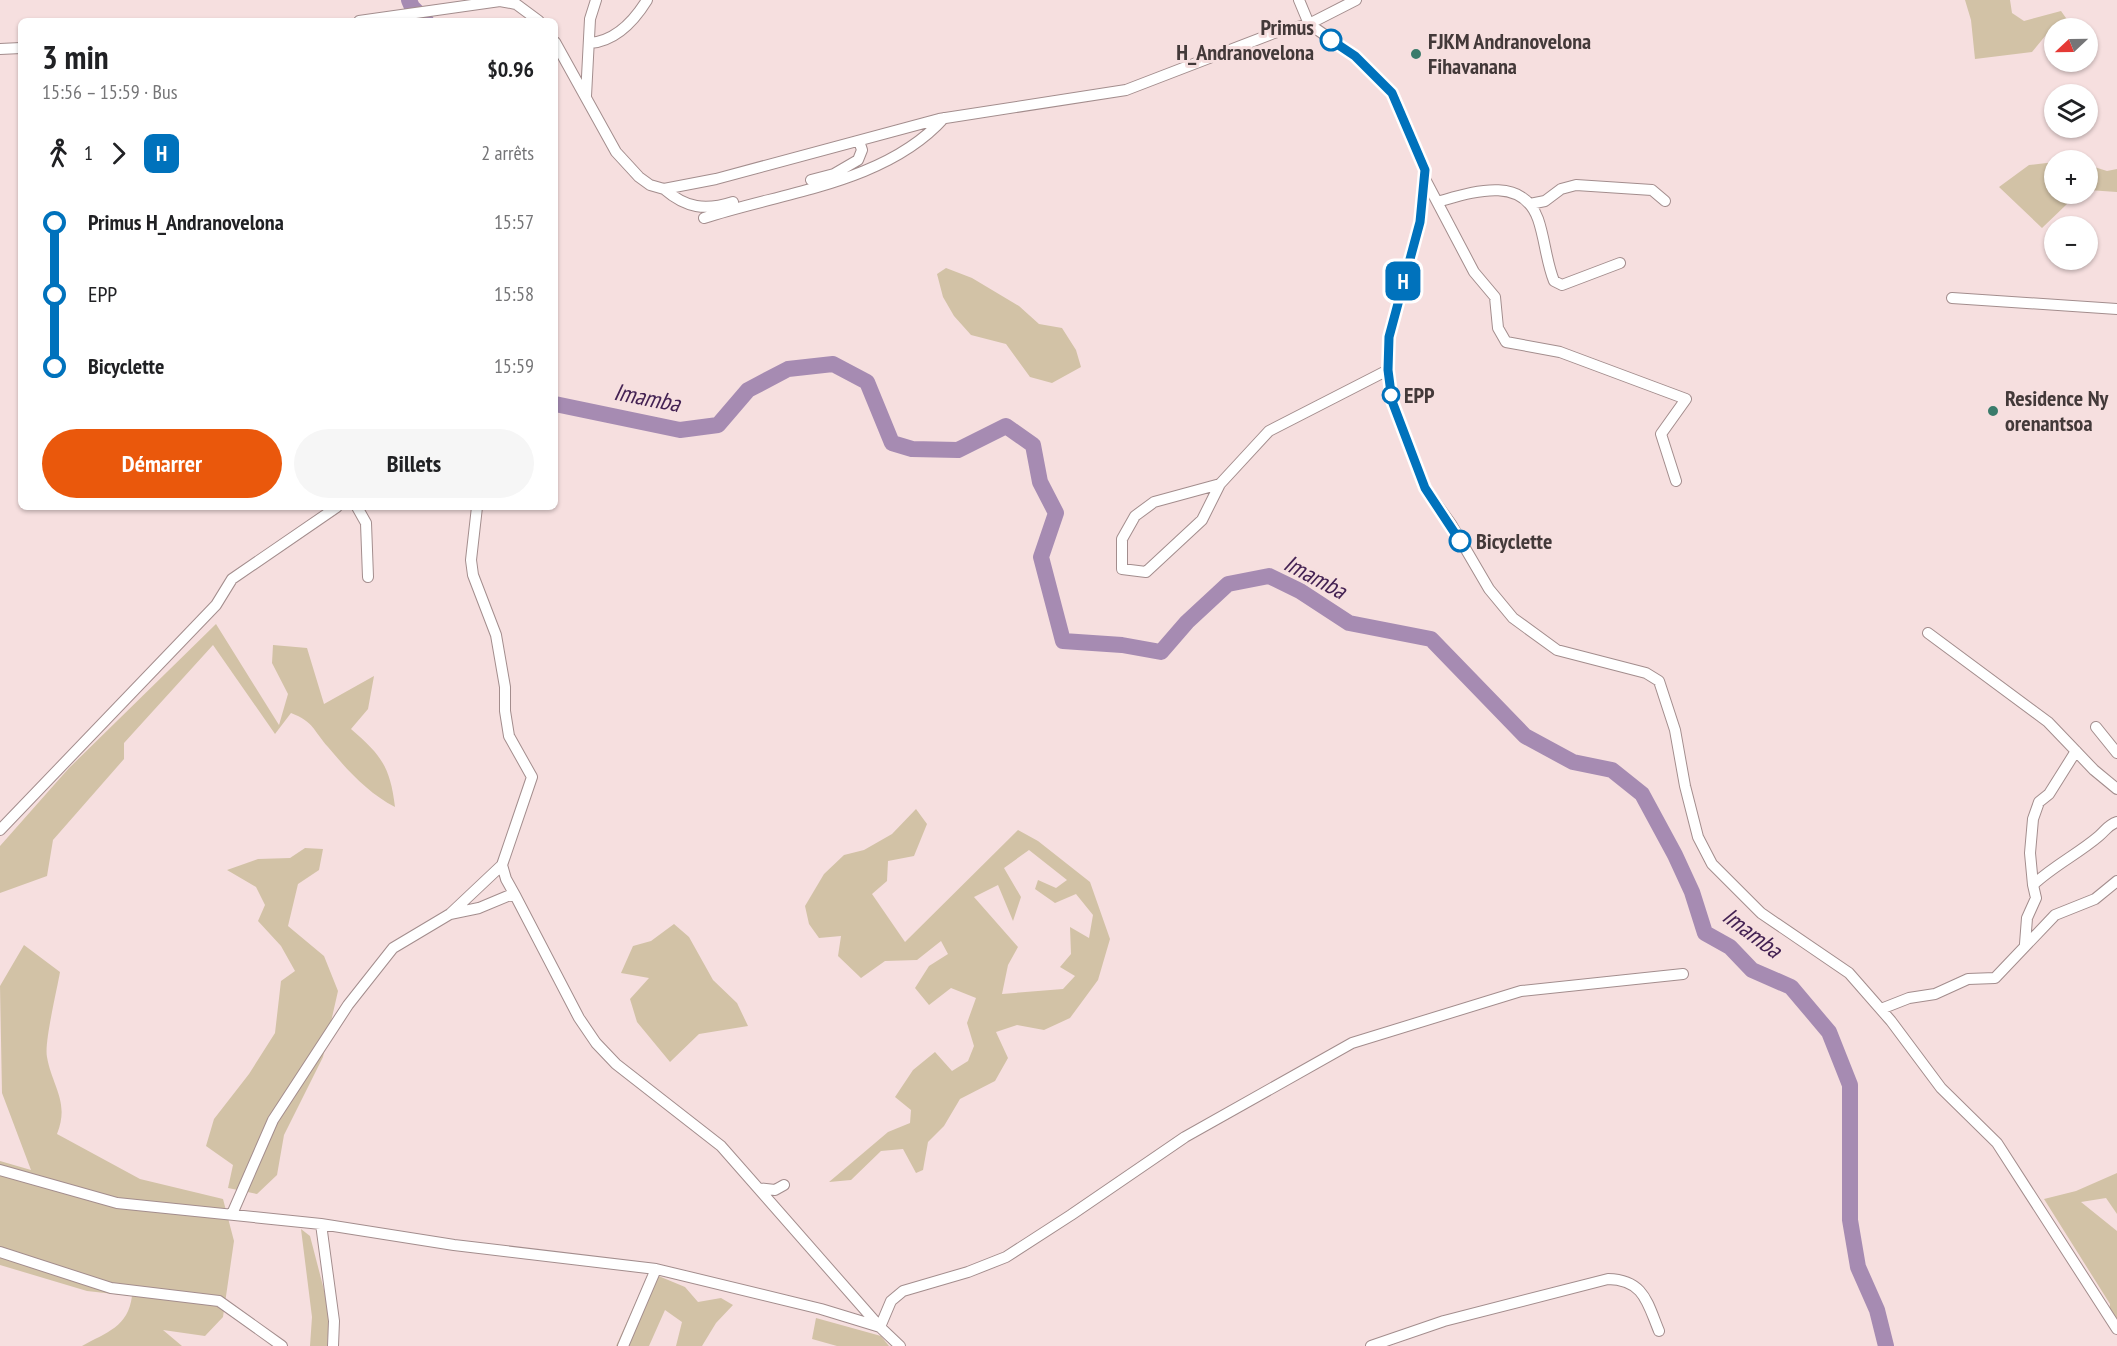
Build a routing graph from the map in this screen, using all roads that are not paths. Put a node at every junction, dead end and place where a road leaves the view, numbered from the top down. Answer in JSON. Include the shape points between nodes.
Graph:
{"nodes":[{"id":1,"x":596,"y":0,"type":"edge"},
{"id":2,"x":647,"y":0,"type":"edge"},
{"id":3,"x":1299,"y":0,"type":"edge"},
{"id":4,"x":1356,"y":0,"type":"edge"},
{"id":5,"x":377,"y":18,"type":"edge"},
{"id":6,"x":535,"y":18,"type":"edge"},
{"id":7,"x":1309,"y":24,"type":"junction"},
{"id":8,"x":590,"y":43,"type":"junction"},
{"id":9,"x":558,"y":47,"type":"edge"},
{"id":10,"x":18,"y":48,"type":"edge"},
{"id":11,"x":0,"y":49,"type":"edge"},
{"id":12,"x":586,"y":96,"type":"junction"},
{"id":13,"x":944,"y":118,"type":"junction"},
{"id":14,"x":859,"y":141,"type":"junction"},
{"id":15,"x":1424,"y":179,"type":"junction"},
{"id":16,"x":664,"y":189,"type":"junction"},
{"id":17,"x":1665,"y":201,"type":"dead end"},
{"id":18,"x":1437,"y":202,"type":"junction"},
{"id":19,"x":1530,"y":204,"type":"junction"},
{"id":20,"x":704,"y":218,"type":"dead end"},
{"id":21,"x":1620,"y":263,"type":"dead end"},
{"id":22,"x":1952,"y":298,"type":"dead end"},
{"id":23,"x":2117,"y":309,"type":"edge"},
{"id":24,"x":1388,"y":370,"type":"junction"},
{"id":25,"x":1676,"y":481,"type":"dead end"},
{"id":26,"x":1220,"y":484,"type":"junction"},
{"id":27,"x":333,"y":510,"type":"edge"},
{"id":28,"x":359,"y":510,"type":"edge"},
{"id":29,"x":477,"y":510,"type":"edge"},
{"id":30,"x":368,"y":577,"type":"dead end"},
{"id":31,"x":1928,"y":633,"type":"dead end"},
{"id":32,"x":2096,"y":727,"type":"dead end"},
{"id":33,"x":2076,"y":751,"type":"junction"},
{"id":34,"x":2117,"y":753,"type":"edge"},
{"id":35,"x":2117,"y":789,"type":"edge"},
{"id":36,"x":2117,"y":822,"type":"edge"},
{"id":37,"x":0,"y":830,"type":"edge"},
{"id":38,"x":502,"y":864,"type":"junction"},
{"id":39,"x":2117,"y":881,"type":"edge"},
{"id":40,"x":2033,"y":885,"type":"junction"},
{"id":41,"x":516,"y":897,"type":"junction"},
{"id":42,"x":450,"y":914,"type":"junction"},
{"id":43,"x":2025,"y":944,"type":"junction"},
{"id":44,"x":1683,"y":974,"type":"dead end"},
{"id":45,"x":1881,"y":1009,"type":"junction"},
{"id":46,"x":0,"y":1170,"type":"edge"},
{"id":47,"x":784,"y":1185,"type":"dead end"},
{"id":48,"x":758,"y":1188,"type":"junction"},
{"id":49,"x":232,"y":1214,"type":"junction"},
{"id":50,"x":321,"y":1224,"type":"junction"},
{"id":51,"x":0,"y":1252,"type":"edge"},
{"id":52,"x":656,"y":1269,"type":"junction"},
{"id":53,"x":880,"y":1327,"type":"junction"},
{"id":54,"x":2117,"y":1329,"type":"edge"},
{"id":55,"x":1659,"y":1331,"type":"dead end"},
{"id":56,"x":282,"y":1346,"type":"edge"},
{"id":57,"x":333,"y":1346,"type":"edge"},
{"id":58,"x":623,"y":1346,"type":"edge"},
{"id":59,"x":900,"y":1346,"type":"edge"},
{"id":60,"x":1371,"y":1346,"type":"edge"}],
"edges":[{"from":1,"to":8,"type":"street","via":[[590,19]]},
{"from":2,"to":8,"type":"street","via":[[628,24],[602,42]]},
{"from":3,"to":7,"type":"street"},
{"from":4,"to":7,"type":"street"},
{"from":5,"to":6,"type":"street","via":[[500,2],[516,4]]},
{"from":7,"to":13,"type":"street","via":[[1274,33],[1126,90]]},
{"from":7,"to":15,"type":"street","via":[[1355,56],[1392,93],[1425,170]]},
{"from":8,"to":12,"type":"street"},
{"from":9,"to":12,"type":"street"},
{"from":10,"to":11,"type":"street"},
{"from":12,"to":16,"type":"street","via":[[616,152],[639,177]]},
{"from":13,"to":14,"type":"street"},
{"from":13,"to":20,"type":"street","via":[[918,142],[860,174]]},
{"from":14,"to":16,"type":"street"},
{"from":14,"to":16,"type":"street","via":[[862,150],[858,160],[834,174],[728,204],[703,207],[679,202]]},
{"from":15,"to":18,"type":"street"},
{"from":15,"to":24,"type":"street","via":[[1420,222],[1389,337]]},
{"from":17,"to":19,"type":"street","via":[[1652,190],[1576,185]]},
{"from":18,"to":19,"type":"street","via":[[1485,189],[1519,195]]},
{"from":18,"to":25,"type":"street","via":[[1474,272],[1495,297],[1498,328],[1506,342],[1560,352],[1686,399],[1661,434]]},
{"from":19,"to":21,"type":"street","via":[[1538,218],[1554,282],[1562,285]]},
{"from":22,"to":23,"type":"street"},
{"from":24,"to":26,"type":"street","via":[[1269,431]]},
{"from":24,"to":45,"type":"street","via":[[1392,401],[1425,488],[1489,589],[1513,618],[1557,650],[1646,673],[1659,681],[1675,730],[1698,837],[1712,864],[1761,913],[1849,973]]},
{"from":26,"to":26,"type":"street","via":[[1154,502],[1135,516],[1122,539],[1122,569],[1146,572],[1176,547],[1202,520]]},
{"from":27,"to":37,"type":"street","via":[[232,579],[216,605]]},
{"from":28,"to":30,"type":"street","via":[[366,523]]},
{"from":29,"to":38,"type":"street","via":[[473,575],[496,635],[509,736],[532,777]]},
{"from":31,"to":33,"type":"street","via":[[2048,722]]},
{"from":32,"to":34,"type":"street"},
{"from":33,"to":35,"type":"street"},
{"from":33,"to":40,"type":"street","via":[[2049,794],[2039,802],[2033,819]]},
{"from":36,"to":40,"type":"street"},
{"from":38,"to":41,"type":"street"},
{"from":38,"to":42,"type":"street"},
{"from":39,"to":43,"type":"street","via":[[2095,899],[2055,915]]},
{"from":40,"to":43,"type":"street","via":[[2036,898],[2027,918]]},
{"from":41,"to":42,"type":"street","via":[[510,895],[479,908]]},
{"from":41,"to":48,"type":"street","via":[[596,1043],[616,1064],[721,1146]]},
{"from":42,"to":49,"type":"street","via":[[393,948],[348,1005],[273,1120]]},
{"from":43,"to":45,"type":"street","via":[[1995,978],[1968,979],[1935,994],[1909,998]]},
{"from":44,"to":53,"type":"street","via":[[1521,991],[1352,1043],[1185,1137],[1006,1257],[903,1291],[891,1301]]},
{"from":45,"to":54,"type":"street","via":[[1941,1088],[1997,1143]]},
{"from":46,"to":49,"type":"street","via":[[117,1203]]},
{"from":47,"to":48,"type":"street","via":[[775,1190]]},
{"from":48,"to":53,"type":"street"},
{"from":49,"to":50,"type":"street"},
{"from":50,"to":52,"type":"street","via":[[454,1245]]},
{"from":50,"to":57,"type":"street","via":[[334,1321]]},
{"from":51,"to":56,"type":"street","via":[[111,1288],[219,1301]]},
{"from":52,"to":53,"type":"street"},
{"from":52,"to":58,"type":"street"},
{"from":53,"to":59,"type":"street"},
{"from":55,"to":60,"type":"street","via":[[1646,1298],[1633,1284],[1608,1279],[1444,1321]]}]}
